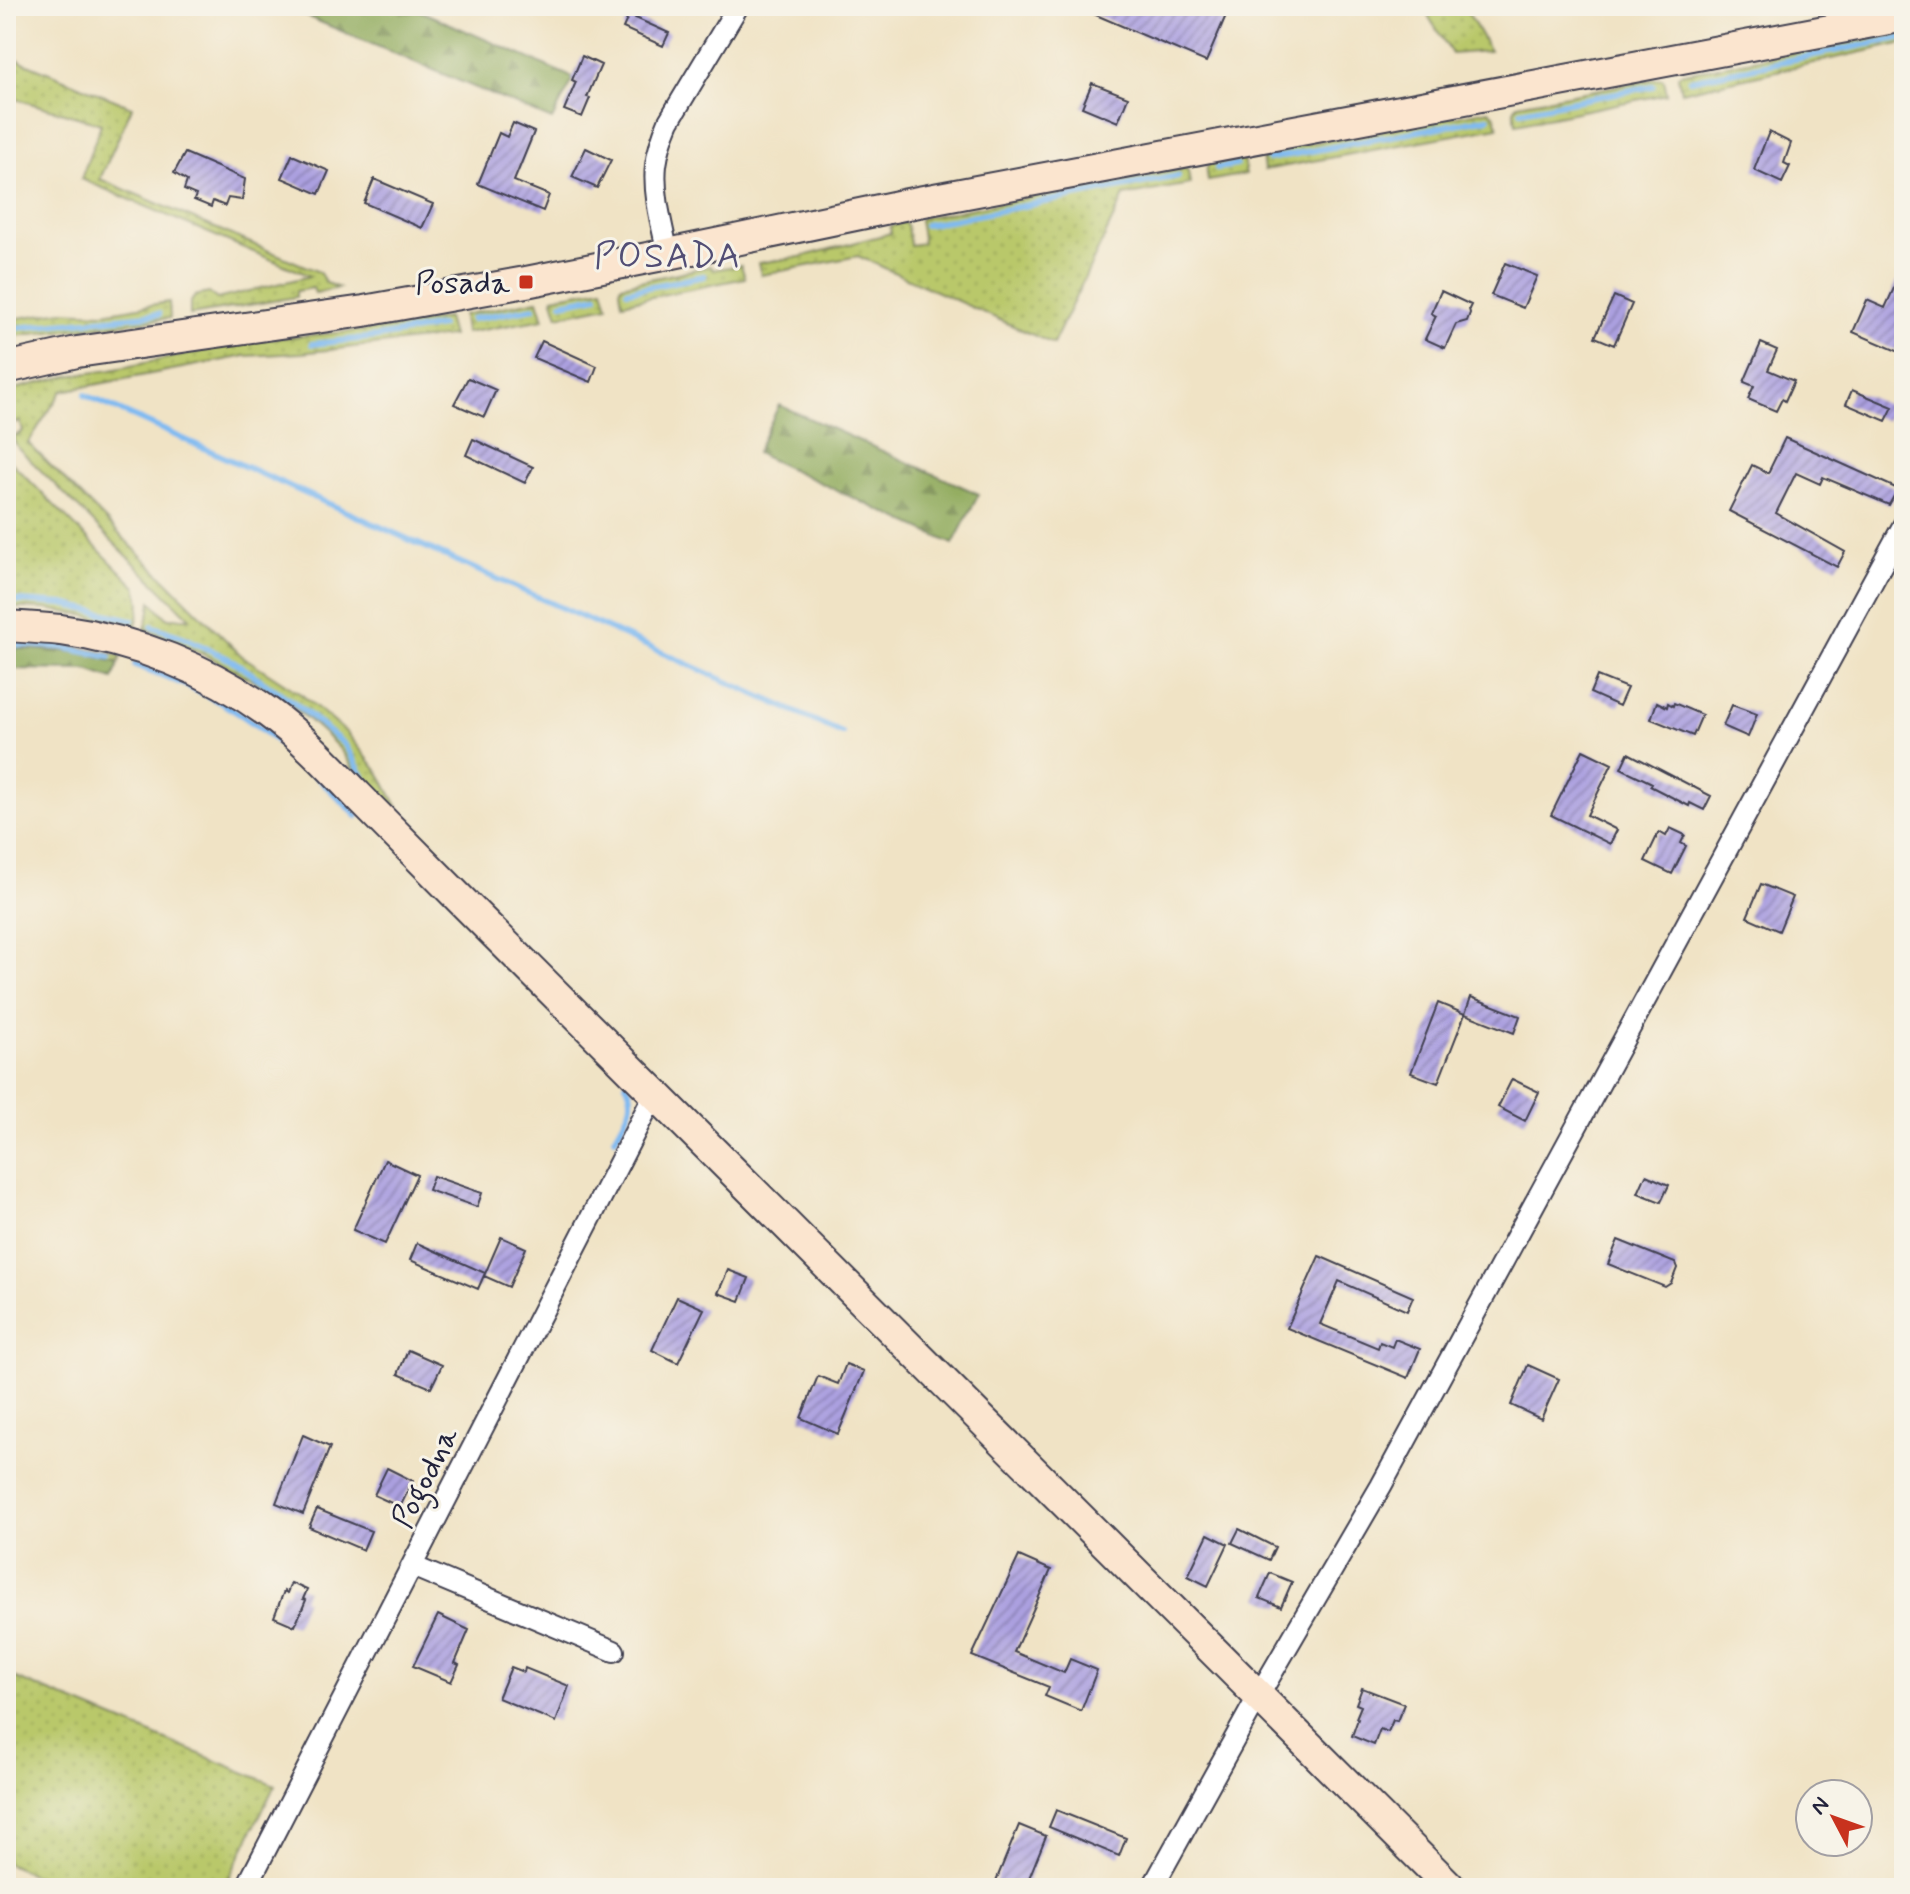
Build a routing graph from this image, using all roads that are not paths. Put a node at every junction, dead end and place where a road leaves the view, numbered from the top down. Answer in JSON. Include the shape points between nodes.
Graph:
{"nodes":[{"id":1,"x":738,"y":6,"type":"edge"},
{"id":2,"x":1904,"y":16,"type":"edge"},
{"id":3,"x":668,"y":254,"type":"junction"},
{"id":4,"x":6,"y":368,"type":"edge"},
{"id":5,"x":1904,"y":524,"type":"edge"},
{"id":6,"x":6,"y":626,"type":"edge"},
{"id":7,"x":655,"y":1093,"type":"junction"},
{"id":8,"x":412,"y":1566,"type":"junction"},
{"id":9,"x":614,"y":1651,"type":"dead end"},
{"id":10,"x":1259,"y":1695,"type":"junction"},
{"id":11,"x":246,"y":1888,"type":"edge"},
{"id":12,"x":1152,"y":1888,"type":"edge"},
{"id":13,"x":1451,"y":1888,"type":"edge"}],
"edges":[{"from":1,"to":3,"type":"street","via":[[662,138],[656,178]]},
{"from":2,"to":3,"type":"street"},
{"from":3,"to":4,"type":"street","via":[[364,311],[77,352]]},
{"from":5,"to":10,"type":"street","via":[[1381,1486]]},
{"from":6,"to":7,"type":"street","via":[[61,630],[134,647],[208,677],[270,714],[323,759]]},
{"from":7,"to":8,"type":"street","name":"Pogodna"},
{"from":7,"to":10,"type":"street"},
{"from":8,"to":9,"type":"street"},
{"from":8,"to":11,"type":"street","name":"Pogodna"},
{"from":10,"to":12,"type":"street"},
{"from":10,"to":13,"type":"street"}]}
